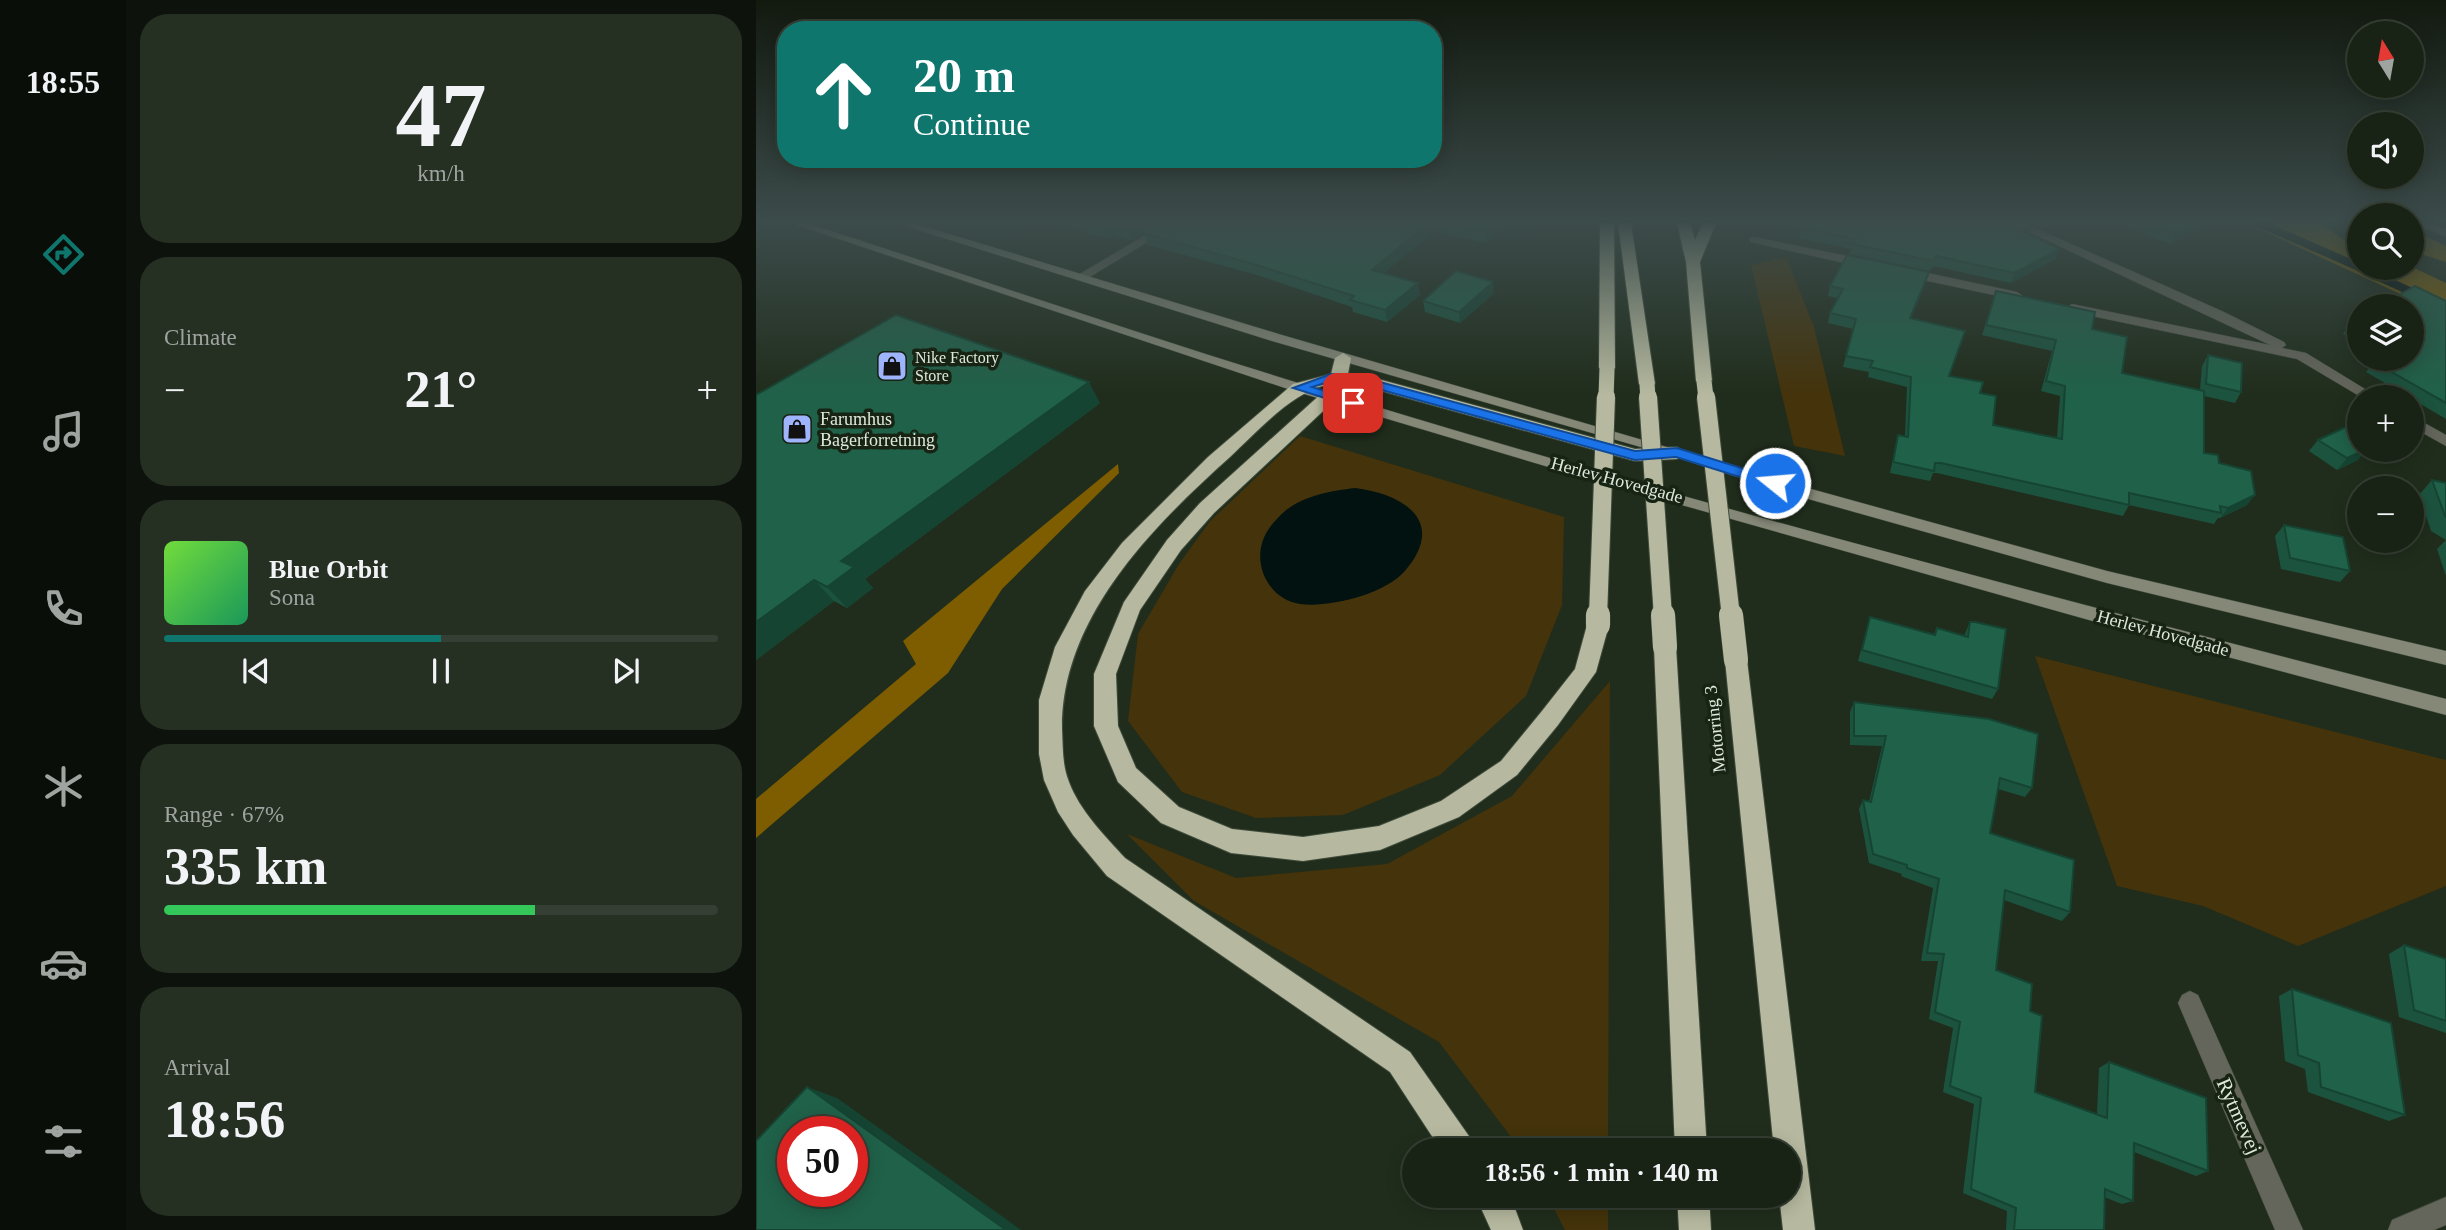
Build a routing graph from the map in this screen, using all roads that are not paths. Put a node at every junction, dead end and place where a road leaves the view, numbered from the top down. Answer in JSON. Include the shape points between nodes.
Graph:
{"nodes":[{"id":1,"x":972,"y":280,"type":"edge"},
{"id":2,"x":1088,"y":280,"type":"edge"},
{"id":3,"x":1607,"y":280,"type":"edge"},
{"id":4,"x":1632,"y":280,"type":"edge"},
{"id":5,"x":1695,"y":280,"type":"edge"},
{"id":6,"x":1942,"y":280,"type":"edge"},
{"id":7,"x":2143,"y":280,"type":"edge"},
{"id":8,"x":2028,"y":298,"type":"edge"},
{"id":9,"x":2055,"y":304,"type":"edge"},
{"id":10,"x":2301,"y":356,"type":"junction"},
{"id":11,"x":1343,"y":358,"type":"junction"},
{"id":12,"x":2351,"y":385,"type":"edge"},
{"id":13,"x":1334,"y":386,"type":"junction"},
{"id":14,"x":1299,"y":388,"type":"junction"},
{"id":15,"x":2424,"y":428,"type":"edge"},
{"id":16,"x":2446,"y":441,"type":"edge"},
{"id":17,"x":1677,"y":453,"type":"junction"},
{"id":18,"x":2446,"y":658,"type":"edge"},
{"id":19,"x":2446,"y":707,"type":"edge"},
{"id":20,"x":2190,"y":1003,"type":"dead end"},
{"id":21,"x":1452,"y":1138,"type":"edge"},
{"id":22,"x":1690,"y":1138,"type":"edge"},
{"id":23,"x":1499,"y":1208,"type":"edge"},
{"id":24,"x":1694,"y":1208,"type":"edge"},
{"id":25,"x":2446,"y":1211,"type":"edge"},
{"id":26,"x":1507,"y":1230,"type":"edge"},
{"id":27,"x":1695,"y":1230,"type":"edge"},
{"id":28,"x":1799,"y":1230,"type":"edge"},
{"id":29,"x":2289,"y":1230,"type":"edge"},
{"id":30,"x":2402,"y":1230,"type":"edge"}],
"edges":[{"from":1,"to":14,"type":"main road"},
{"from":2,"to":11,"type":"main road"},
{"from":3,"to":13,"type":"highway","bridge":true,"via":[[1598,625],[1585,672],[1509,768],[1450,810],[1380,838],[1303,849],[1231,841],[1170,815],[1127,775],[1106,726],[1105,674],[1131,608],[1174,545]]},
{"from":4,"to":22,"type":"highway","bridge":true,"via":[[1647,384]]},
{"from":5,"to":28,"type":"highway","name":"Motorring 3","bridge":true},
{"from":6,"to":8,"type":"street"},
{"from":7,"to":10,"type":"street"},
{"from":9,"to":10,"type":"street"},
{"from":10,"to":12,"type":"street"},
{"from":11,"to":13,"type":"highway"},
{"from":11,"to":17,"type":"main road"},
{"from":13,"to":14,"type":"highway","via":[[1317,381]]},
{"from":13,"to":17,"type":"highway","via":[[1361,380],[1635,455]]},
{"from":13,"to":19,"type":"main road","name":"Herlev Hovedgade","via":[[1577,470]]},
{"from":14,"to":21,"type":"highway","via":[[1150,523],[1089,602],[1069,635],[1052,682],[1048,730],[1055,780],[1078,826],[1116,867],[1400,1062]]},
{"from":15,"to":16,"type":"street"},
{"from":17,"to":18,"type":"main road","via":[[2107,577]]},
{"from":20,"to":29,"type":"street","name":"Rytmevej"},
{"from":23,"to":26,"type":"highway"},
{"from":24,"to":27,"type":"highway"},
{"from":25,"to":30,"type":"street"}]}
